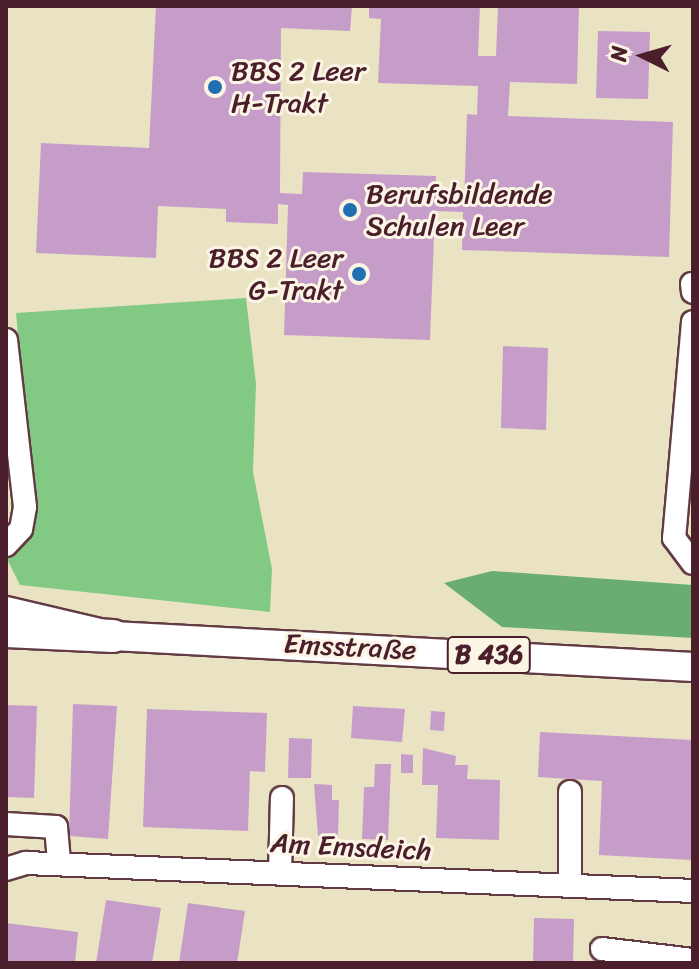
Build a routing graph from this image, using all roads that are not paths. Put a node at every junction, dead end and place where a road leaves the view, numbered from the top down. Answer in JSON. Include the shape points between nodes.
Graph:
{"nodes":[{"id":1,"x":692,"y":284,"type":"edge"},
{"id":2,"x":693,"y":292,"type":"edge"},
{"id":3,"x":693,"y":322,"type":"edge"},
{"id":4,"x":6,"y":340,"type":"edge"},
{"id":5,"x":6,"y":545,"type":"edge"},
{"id":6,"x":693,"y":563,"type":"edge"},
{"id":7,"x":6,"y":611,"type":"edge"},
{"id":8,"x":6,"y":631,"type":"edge"},
{"id":9,"x":113,"y":636,"type":"junction"},
{"id":10,"x":693,"y":667,"type":"edge"},
{"id":11,"x":570,"y":792,"type":"dead end"},
{"id":12,"x":282,"y":798,"type":"dead end"},
{"id":13,"x":6,"y":824,"type":"edge"},
{"id":14,"x":59,"y":864,"type":"junction"},
{"id":15,"x":6,"y":869,"type":"edge"},
{"id":16,"x":280,"y":873,"type":"junction"},
{"id":17,"x":570,"y":885,"type":"junction"},
{"id":18,"x":693,"y":891,"type":"edge"},
{"id":19,"x":602,"y":949,"type":"dead end"},
{"id":20,"x":693,"y":960,"type":"edge"}],
"edges":[{"from":1,"to":2,"type":"street"},
{"from":3,"to":6,"type":"street","via":[[674,538]]},
{"from":4,"to":5,"type":"street","via":[[25,507],[21,529]]},
{"from":7,"to":9,"type":"main road"},
{"from":8,"to":9,"type":"highway","name":"Emsstraße","number":"B 436"},
{"from":9,"to":10,"type":"main road","name":"Emsstraße","number":"B 436"},
{"from":11,"to":17,"type":"street"},
{"from":12,"to":16,"type":"street"},
{"from":13,"to":14,"type":"street","via":[[56,827]]},
{"from":14,"to":15,"type":"street","name":"Am Emsdeich"},
{"from":14,"to":16,"type":"street","name":"Am Emsdeich"},
{"from":16,"to":17,"type":"street","name":"Am Emsdeich"},
{"from":17,"to":18,"type":"street","name":"Am Emsdeich"},
{"from":19,"to":20,"type":"street"}]}
